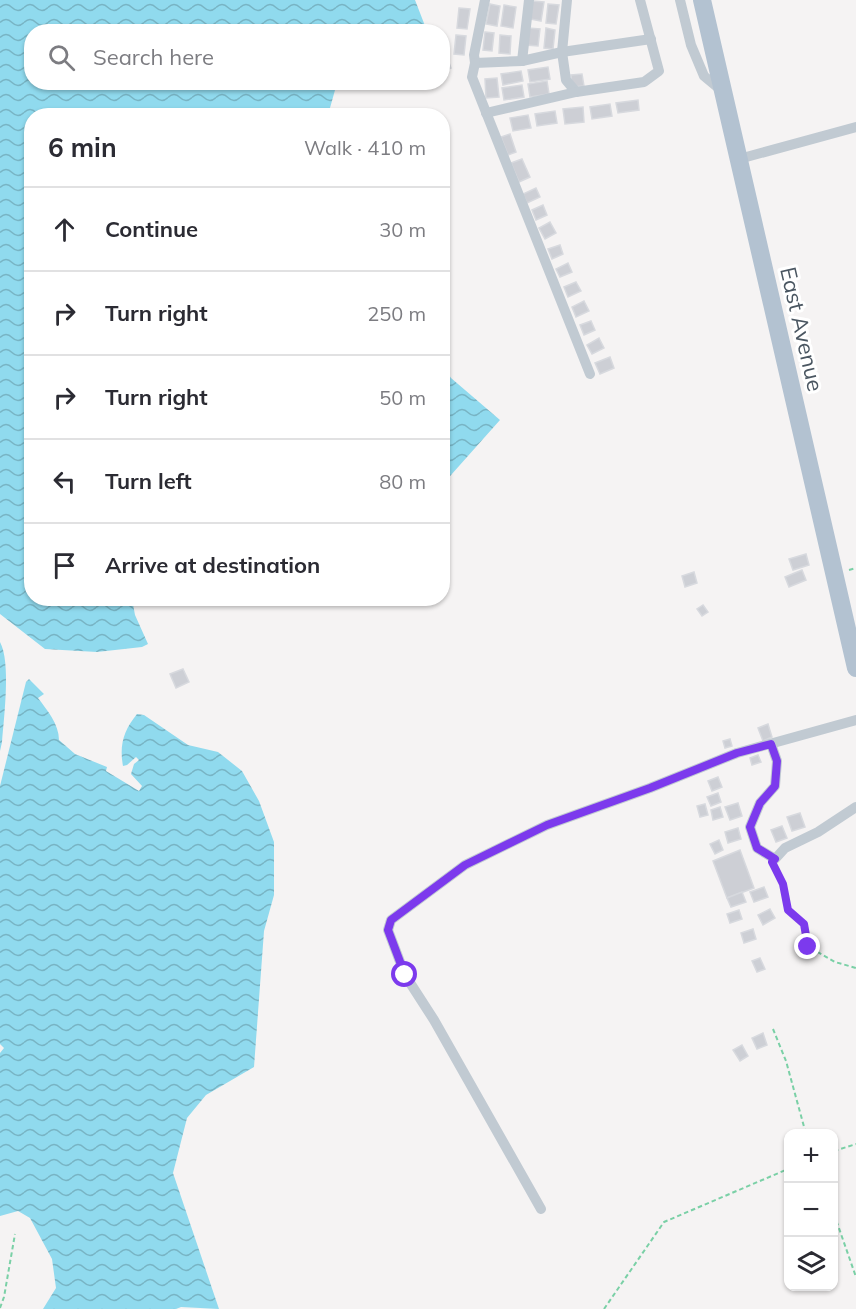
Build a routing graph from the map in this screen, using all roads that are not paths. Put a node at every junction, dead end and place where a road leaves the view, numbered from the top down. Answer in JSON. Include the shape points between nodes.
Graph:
{"nodes":[{"id":1,"x":485,"y":0,"type":"edge"},
{"id":2,"x":529,"y":0,"type":"edge"},
{"id":3,"x":567,"y":0,"type":"edge"},
{"id":4,"x":640,"y":0,"type":"edge"},
{"id":5,"x":680,"y":0,"type":"edge"},
{"id":6,"x":702,"y":0,"type":"edge"},
{"id":7,"x":651,"y":39,"type":"junction"},
{"id":8,"x":562,"y":52,"type":"junction"},
{"id":9,"x":522,"y":61,"type":"junction"},
{"id":10,"x":475,"y":63,"type":"junction"},
{"id":11,"x":723,"y":91,"type":"junction"},
{"id":12,"x":576,"y":92,"type":"junction"},
{"id":13,"x":486,"y":113,"type":"junction"},
{"id":14,"x":856,"y":127,"type":"edge"},
{"id":15,"x":739,"y":159,"type":"junction"},
{"id":16,"x":590,"y":374,"type":"dead end"},
{"id":17,"x":856,"y":668,"type":"edge"},
{"id":18,"x":856,"y":720,"type":"edge"},
{"id":19,"x":771,"y":744,"type":"junction"},
{"id":20,"x":856,"y":807,"type":"edge"},
{"id":21,"x":540,"y":1209,"type":"dead end"}],
"edges":[{"from":1,"to":10,"type":"street"},
{"from":2,"to":9,"type":"street"},
{"from":3,"to":8,"type":"street"},
{"from":4,"to":7,"type":"street"},
{"from":5,"to":11,"type":"street","via":[[691,45],[704,76]]},
{"from":6,"to":11,"type":"main road","name":"East Avenue"},
{"from":7,"to":8,"type":"street"},
{"from":7,"to":12,"type":"street","via":[[659,71],[644,82]]},
{"from":8,"to":9,"type":"street"},
{"from":8,"to":12,"type":"street","via":[[566,80]]},
{"from":9,"to":10,"type":"street"},
{"from":10,"to":13,"type":"street","via":[[471,77]]},
{"from":11,"to":15,"type":"main road","name":"East Avenue"},
{"from":12,"to":13,"type":"street"},
{"from":13,"to":16,"type":"street"},
{"from":14,"to":15,"type":"street"},
{"from":15,"to":17,"type":"main road","name":"East Avenue"},
{"from":18,"to":19,"type":"street"},
{"from":19,"to":20,"type":"street","via":[[777,761],[775,786],[760,803],[750,827],[757,848],[775,859],[785,848]]},
{"from":19,"to":21,"type":"street","via":[[737,753],[547,825],[465,865],[391,920],[388,930],[405,975]]}]}
